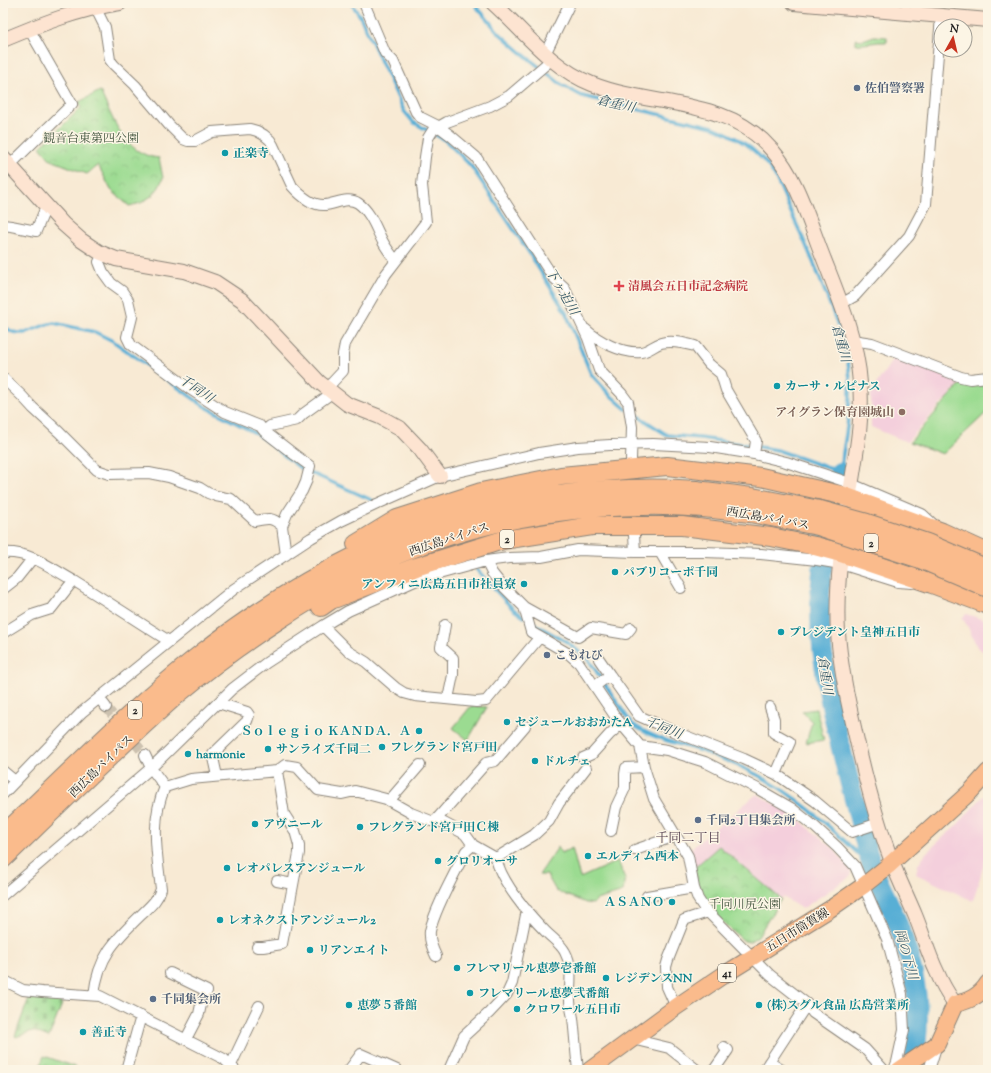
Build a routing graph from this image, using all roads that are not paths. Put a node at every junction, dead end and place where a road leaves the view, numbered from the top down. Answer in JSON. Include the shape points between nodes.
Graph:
{"nodes":[{"id":1,"x":120,"y":3,"type":"edge"},
{"id":2,"x":364,"y":3,"type":"edge"},
{"id":3,"x":493,"y":3,"type":"edge"},
{"id":4,"x":570,"y":3,"type":"edge"},
{"id":5,"x":794,"y":3,"type":"edge"},
{"id":6,"x":75,"y":7,"type":"edge"},
{"id":7,"x":95,"y":7,"type":"junction"},
{"id":8,"x":941,"y":16,"type":"junction"},
{"id":9,"x":988,"y":20,"type":"edge"},
{"id":10,"x":29,"y":29,"type":"junction"},
{"id":11,"x":3,"y":40,"type":"edge"},
{"id":12,"x":545,"y":63,"type":"junction"},
{"id":13,"x":433,"y":131,"type":"junction"},
{"id":14,"x":7,"y":162,"type":"edge"},
{"id":15,"x":46,"y":207,"type":"junction"},
{"id":16,"x":3,"y":225,"type":"edge"},
{"id":17,"x":103,"y":254,"type":"junction"},
{"id":18,"x":395,"y":260,"type":"junction"},
{"id":19,"x":841,"y":304,"type":"junction"},
{"id":20,"x":583,"y":328,"type":"junction"},
{"id":21,"x":852,"y":340,"type":"junction"},
{"id":22,"x":988,"y":377,"type":"edge"},
{"id":23,"x":3,"y":378,"type":"edge"},
{"id":24,"x":330,"y":391,"type":"junction"},
{"id":25,"x":264,"y":430,"type":"junction"},
{"id":26,"x":631,"y":444,"type":"junction"},
{"id":27,"x":754,"y":453,"type":"junction"},
{"id":28,"x":631,"y":460,"type":"dead end"},
{"id":29,"x":440,"y":476,"type":"junction"},
{"id":30,"x":822,"y":482,"type":"junction"},
{"id":31,"x":847,"y":490,"type":"junction"},
{"id":32,"x":751,"y":505,"type":"junction"},
{"id":33,"x":282,"y":526,"type":"junction"},
{"id":34,"x":634,"y":535,"type":"dead end"},
{"id":35,"x":635,"y":552,"type":"junction"},
{"id":36,"x":660,"y":552,"type":"junction"},
{"id":37,"x":3,"y":553,"type":"edge"},
{"id":38,"x":816,"y":553,"type":"junction"},
{"id":39,"x":988,"y":553,"type":"edge"},
{"id":40,"x":286,"y":555,"type":"junction"},
{"id":41,"x":33,"y":558,"type":"junction"},
{"id":42,"x":840,"y":559,"type":"junction"},
{"id":43,"x":486,"y":561,"type":"junction"},
{"id":44,"x":988,"y":569,"type":"edge"},
{"id":45,"x":73,"y":581,"type":"junction"},
{"id":46,"x":681,"y":588,"type":"dead end"},
{"id":47,"x":988,"y":588,"type":"edge"},
{"id":48,"x":3,"y":589,"type":"edge"},
{"id":49,"x":279,"y":599,"type":"junction"},
{"id":50,"x":988,"y":605,"type":"edge"},
{"id":51,"x":524,"y":610,"type":"junction"},
{"id":52,"x":445,"y":625,"type":"dead end"},
{"id":53,"x":323,"y":626,"type":"junction"},
{"id":54,"x":632,"y":628,"type":"dead end"},
{"id":55,"x":3,"y":633,"type":"edge"},
{"id":56,"x":539,"y":638,"type":"junction"},
{"id":57,"x":169,"y":641,"type":"junction"},
{"id":58,"x":222,"y":659,"type":"junction"},
{"id":59,"x":599,"y":659,"type":"dead end"},
{"id":60,"x":610,"y":676,"type":"junction"},
{"id":61,"x":597,"y":685,"type":"junction"},
{"id":62,"x":99,"y":698,"type":"junction"},
{"id":63,"x":448,"y":700,"type":"junction"},
{"id":64,"x":218,"y":703,"type":"junction"},
{"id":65,"x":106,"y":707,"type":"tunnel mouth"},
{"id":66,"x":770,"y":707,"type":"dead end"},
{"id":67,"x":621,"y":724,"type":"junction"},
{"id":68,"x":525,"y":726,"type":"dead end"},
{"id":69,"x":640,"y":746,"type":"junction"},
{"id":70,"x":145,"y":756,"type":"tunnel mouth"},
{"id":71,"x":583,"y":758,"type":"dead end"},
{"id":72,"x":420,"y":764,"type":"dead end"},
{"id":73,"x":644,"y":767,"type":"junction"},
{"id":74,"x":151,"y":768,"type":"junction"},
{"id":75,"x":586,"y":768,"type":"dead end"},
{"id":76,"x":3,"y":771,"type":"edge"},
{"id":77,"x":277,"y":771,"type":"junction"},
{"id":78,"x":988,"y":772,"type":"edge"},
{"id":79,"x":776,"y":774,"type":"junction"},
{"id":80,"x":217,"y":776,"type":"junction"},
{"id":81,"x":16,"y":781,"type":"junction"},
{"id":82,"x":165,"y":787,"type":"junction"},
{"id":83,"x":3,"y":794,"type":"edge"},
{"id":84,"x":389,"y":801,"type":"junction"},
{"id":85,"x":435,"y":821,"type":"junction"},
{"id":86,"x":876,"y":824,"type":"junction"},
{"id":87,"x":611,"y":831,"type":"dead end"},
{"id":88,"x":3,"y":835,"type":"edge"},
{"id":89,"x":675,"y":836,"type":"junction"},
{"id":90,"x":473,"y":845,"type":"junction"},
{"id":91,"x":634,"y":850,"type":"dead end"},
{"id":92,"x":496,"y":858,"type":"junction"},
{"id":93,"x":3,"y":859,"type":"edge"},
{"id":94,"x":890,"y":864,"type":"junction"},
{"id":95,"x":277,"y":881,"type":"dead end"},
{"id":96,"x":293,"y":884,"type":"junction"},
{"id":97,"x":865,"y":884,"type":"junction"},
{"id":98,"x":694,"y":888,"type":"junction"},
{"id":99,"x":3,"y":895,"type":"edge"},
{"id":100,"x":647,"y":896,"type":"dead end"},
{"id":101,"x":527,"y":910,"type":"junction"},
{"id":102,"x":708,"y":912,"type":"junction"},
{"id":103,"x":257,"y":947,"type":"dead end"},
{"id":104,"x":436,"y":956,"type":"dead end"},
{"id":105,"x":753,"y":958,"type":"junction"},
{"id":106,"x":170,"y":973,"type":"dead end"},
{"id":107,"x":3,"y":980,"type":"edge"},
{"id":108,"x":988,"y":983,"type":"edge"},
{"id":109,"x":94,"y":995,"type":"junction"},
{"id":110,"x":807,"y":1004,"type":"junction"},
{"id":111,"x":955,"y":1004,"type":"junction"},
{"id":112,"x":259,"y":1006,"type":"dead end"},
{"id":113,"x":676,"y":1007,"type":"junction"},
{"id":114,"x":141,"y":1016,"type":"junction"},
{"id":115,"x":186,"y":1039,"type":"junction"},
{"id":116,"x":632,"y":1039,"type":"junction"},
{"id":117,"x":933,"y":1046,"type":"junction"},
{"id":118,"x":724,"y":1047,"type":"dead end"},
{"id":119,"x":767,"y":1066,"type":"edge"},
{"id":120,"x":233,"y":1068,"type":"edge"},
{"id":121,"x":126,"y":1070,"type":"edge"},
{"id":122,"x":350,"y":1070,"type":"edge"},
{"id":123,"x":397,"y":1070,"type":"edge"},
{"id":124,"x":449,"y":1070,"type":"edge"},
{"id":125,"x":578,"y":1070,"type":"edge"},
{"id":126,"x":590,"y":1070,"type":"edge"},
{"id":127,"x":697,"y":1070,"type":"edge"},
{"id":128,"x":714,"y":1070,"type":"edge"},
{"id":129,"x":782,"y":1070,"type":"edge"},
{"id":130,"x":884,"y":1070,"type":"edge"},
{"id":131,"x":894,"y":1070,"type":"edge"},
{"id":132,"x":899,"y":1070,"type":"edge"},
{"id":133,"x":929,"y":1070,"type":"edge"}],
"edges":[{"from":1,"to":7,"type":"street"},
{"from":2,"to":13,"type":"street","via":[[385,53],[393,61],[416,112],[428,122]]},
{"from":3,"to":12,"type":"street"},
{"from":4,"to":12,"type":"street"},
{"from":5,"to":8,"type":"street"},
{"from":6,"to":7,"type":"street"},
{"from":6,"to":10,"type":"street"},
{"from":7,"to":18,"type":"street","via":[[105,27],[110,60],[183,139],[194,141],[212,132],[241,129],[258,131],[270,140],[295,190],[318,205],[357,202],[371,218]]},
{"from":8,"to":9,"type":"street"},
{"from":8,"to":19,"type":"street","via":[[926,204],[909,236],[855,296]]},
{"from":10,"to":11,"type":"street"},
{"from":10,"to":14,"type":"street","via":[[72,104]]},
{"from":12,"to":13,"type":"street","via":[[509,96]]},
{"from":12,"to":19,"type":"street","via":[[565,70],[590,84],[719,114],[741,123],[760,136],[792,180]]},
{"from":13,"to":18,"type":"street","via":[[422,185],[426,222]]},
{"from":13,"to":20,"type":"street","via":[[476,157],[553,276],[564,287]]},
{"from":14,"to":15,"type":"street"},
{"from":15,"to":16,"type":"street","via":[[36,231]]},
{"from":15,"to":17,"type":"street","via":[[81,240]]},
{"from":17,"to":24,"type":"street","via":[[116,259],[184,271],[215,282],[242,300]]},
{"from":17,"to":25,"type":"street","via":[[99,262],[103,272],[128,300],[132,317],[127,337],[131,345],[225,412]]},
{"from":18,"to":24,"type":"street","via":[[347,340],[343,350],[343,371]]},
{"from":19,"to":21,"type":"street"},
{"from":20,"to":26,"type":"street","via":[[599,370],[628,402]]},
{"from":20,"to":27,"type":"street","via":[[606,344],[636,352],[643,352],[671,341],[695,346],[721,374],[726,390],[756,441]]},
{"from":21,"to":22,"type":"street","via":[[872,343],[961,377]]},
{"from":21,"to":31,"type":"street","via":[[858,362],[861,406],[857,448]]},
{"from":23,"to":33,"type":"street","via":[[96,470],[109,474],[148,473],[169,477],[216,496],[232,499],[255,521],[274,520]]},
{"from":24,"to":25,"type":"street","via":[[297,420],[270,426]]},
{"from":24,"to":29,"type":"street","via":[[347,404],[400,428]]},
{"from":25,"to":33,"type":"street","via":[[310,466],[302,491]]},
{"from":26,"to":27,"type":"street","via":[[670,444]]},
{"from":26,"to":28,"type":"street"},
{"from":26,"to":29,"type":"street","via":[[578,447],[539,453]]},
{"from":27,"to":30,"type":"street","via":[[786,462]]},
{"from":29,"to":40,"type":"street","via":[[340,521]]},
{"from":30,"to":31,"type":"highway","number":"2"},
{"from":30,"to":49,"type":"highway","number":"2","via":[[667,466],[561,476],[481,492],[397,519],[333,558]]},
{"from":31,"to":39,"type":"highway","number":"2"},
{"from":31,"to":42,"type":"street"},
{"from":32,"to":44,"type":"highway","name":"西広島バイパス","number":"2","bridge":true,"via":[[820,510],[927,543]]},
{"from":32,"to":47,"type":"highway","name":"西広島バイパス","number":"2","bridge":true,"via":[[920,559]]},
{"from":32,"to":49,"type":"highway","name":"西広島バイパス","number":"2","via":[[696,490],[640,489],[582,492],[521,501],[469,512],[422,526],[332,567]]},
{"from":32,"to":58,"type":"highway","name":"西広島バイパス","number":"2","via":[[582,509],[473,529],[388,559],[349,578],[307,602]]},
{"from":33,"to":40,"type":"street"},
{"from":34,"to":35,"type":"street"},
{"from":35,"to":36,"type":"street"},
{"from":35,"to":43,"type":"street","via":[[578,550],[541,557]]},
{"from":36,"to":38,"type":"street"},
{"from":36,"to":46,"type":"street"},
{"from":37,"to":41,"type":"street","via":[[16,553]]},
{"from":38,"to":42,"type":"highway","number":"2"},
{"from":38,"to":58,"type":"highway","number":"2","via":[[772,537],[682,526],[592,526],[503,540],[416,567],[332,600],[279,633]]},
{"from":40,"to":57,"type":"street","via":[[234,589]]},
{"from":41,"to":45,"type":"street"},
{"from":41,"to":48,"type":"street","via":[[17,578]]},
{"from":42,"to":50,"type":"highway","number":"2","via":[[932,584]]},
{"from":42,"to":86,"type":"street","via":[[838,633],[843,675]]},
{"from":43,"to":51,"type":"street","via":[[492,573]]},
{"from":43,"to":53,"type":"street","via":[[417,580],[348,611]]},
{"from":45,"to":55,"type":"street","via":[[51,609],[32,615]]},
{"from":45,"to":57,"type":"street"},
{"from":49,"to":88,"type":"highway","name":"西広島バイパス","number":"2","via":[[204,651],[167,682]]},
{"from":51,"to":54,"type":"street","via":[[578,638],[592,628],[626,634]]},
{"from":51,"to":56,"type":"street","via":[[531,632]]},
{"from":52,"to":63,"type":"street","via":[[441,647],[453,658],[453,675]]},
{"from":53,"to":63,"type":"street","via":[[348,651],[404,693]]},
{"from":53,"to":64,"type":"street","via":[[266,663]]},
{"from":56,"to":61,"type":"street","via":[[569,654]]},
{"from":56,"to":63,"type":"street","via":[[486,701]]},
{"from":57,"to":62,"type":"street"},
{"from":58,"to":93,"type":"highway","name":"西広島バイパス","number":"2","via":[[140,729]]},
{"from":59,"to":60,"type":"street"},
{"from":60,"to":61,"type":"street"},
{"from":60,"to":79,"type":"street","via":[[639,716]]},
{"from":61,"to":67,"type":"street"},
{"from":62,"to":65,"type":"street"},
{"from":62,"to":81,"type":"street","via":[[72,721]]},
{"from":64,"to":74,"type":"street"},
{"from":64,"to":80,"type":"street","via":[[247,712],[249,715],[247,721],[213,754]]},
{"from":66,"to":79,"type":"street","via":[[774,719],[774,733],[790,742]]},
{"from":67,"to":69,"type":"street"},
{"from":67,"to":71,"type":"street","via":[[592,754]]},
{"from":68,"to":85,"type":"street","via":[[495,761],[486,763]]},
{"from":69,"to":73,"type":"street"},
{"from":69,"to":97,"type":"street","via":[[673,752],[705,762],[790,808],[846,855]]},
{"from":70,"to":74,"type":"street"},
{"from":72,"to":84,"type":"street"},
{"from":73,"to":87,"type":"street","via":[[626,768],[625,788],[616,807]]},
{"from":73,"to":89,"type":"street","via":[[654,799]]},
{"from":74,"to":82,"type":"street"},
{"from":74,"to":99,"type":"street"},
{"from":75,"to":92,"type":"street","via":[[559,803],[549,821],[534,835]]},
{"from":76,"to":81,"type":"street"},
{"from":77,"to":80,"type":"street"},
{"from":77,"to":84,"type":"street","via":[[285,765],[297,767],[318,790],[342,794],[356,791]]},
{"from":77,"to":96,"type":"street","via":[[284,814],[295,831],[299,845]]},
{"from":78,"to":94,"type":"main road","name":"五日市筒賀線","number":"41","via":[[971,791]]},
{"from":79,"to":86,"type":"street","via":[[815,801],[850,831]]},
{"from":80,"to":82,"type":"street","via":[[192,779]]},
{"from":81,"to":83,"type":"street"},
{"from":82,"to":109,"type":"street","via":[[158,805],[155,827],[160,893],[110,948],[98,971]]},
{"from":84,"to":85,"type":"street","via":[[411,813]]},
{"from":85,"to":90,"type":"street","via":[[465,834]]},
{"from":86,"to":94,"type":"street"},
{"from":89,"to":91,"type":"street"},
{"from":89,"to":98,"type":"street","via":[[688,856]]},
{"from":90,"to":92,"type":"street"},
{"from":90,"to":104,"type":"street","via":[[466,851],[430,932],[431,946]]},
{"from":92,"to":101,"type":"street","via":[[500,873]]},
{"from":94,"to":97,"type":"main road","name":"五日市筒賀線","number":"41"},
{"from":94,"to":111,"type":"street","via":[[917,918],[936,970]]},
{"from":95,"to":96,"type":"street"},
{"from":96,"to":103,"type":"street","via":[[282,944]]},
{"from":97,"to":105,"type":"main road","name":"五日市筒賀線","number":"41"},
{"from":97,"to":131,"type":"street","via":[[887,939],[902,994],[904,1030]]},
{"from":98,"to":100,"type":"street"},
{"from":98,"to":102,"type":"street","via":[[698,899]]},
{"from":101,"to":124,"type":"street","via":[[512,983],[490,1013],[464,1036]]},
{"from":101,"to":125,"type":"street","via":[[566,953],[572,978],[570,1000]]},
{"from":102,"to":105,"type":"street"},
{"from":102,"to":113,"type":"street","via":[[684,920],[668,960],[667,987]]},
{"from":105,"to":110,"type":"street"},
{"from":105,"to":113,"type":"main road","name":"五日市筒賀線","number":"41"},
{"from":106,"to":115,"type":"street","via":[[208,991]]},
{"from":107,"to":109,"type":"street","via":[[23,990]]},
{"from":108,"to":111,"type":"main road","via":[[976,996]]},
{"from":109,"to":114,"type":"street"},
{"from":110,"to":119,"type":"street"},
{"from":110,"to":130,"type":"street","via":[[812,1013],[865,1049]]},
{"from":111,"to":117,"type":"main road"},
{"from":112,"to":120,"type":"street"},
{"from":113,"to":116,"type":"main road","name":"五日市筒賀線","number":"41"},
{"from":114,"to":115,"type":"street"},
{"from":114,"to":121,"type":"street"},
{"from":115,"to":120,"type":"street","via":[[224,1059]]},
{"from":116,"to":126,"type":"main road","name":"五日市筒賀線","number":"41"},
{"from":116,"to":127,"type":"street","via":[[669,1048]]},
{"from":117,"to":132,"type":"main road"},
{"from":117,"to":133,"type":"street"},
{"from":118,"to":128,"type":"street","via":[[728,1050]]},
{"from":119,"to":129,"type":"street"},
{"from":122,"to":123,"type":"street","via":[[361,1054]]}]}
